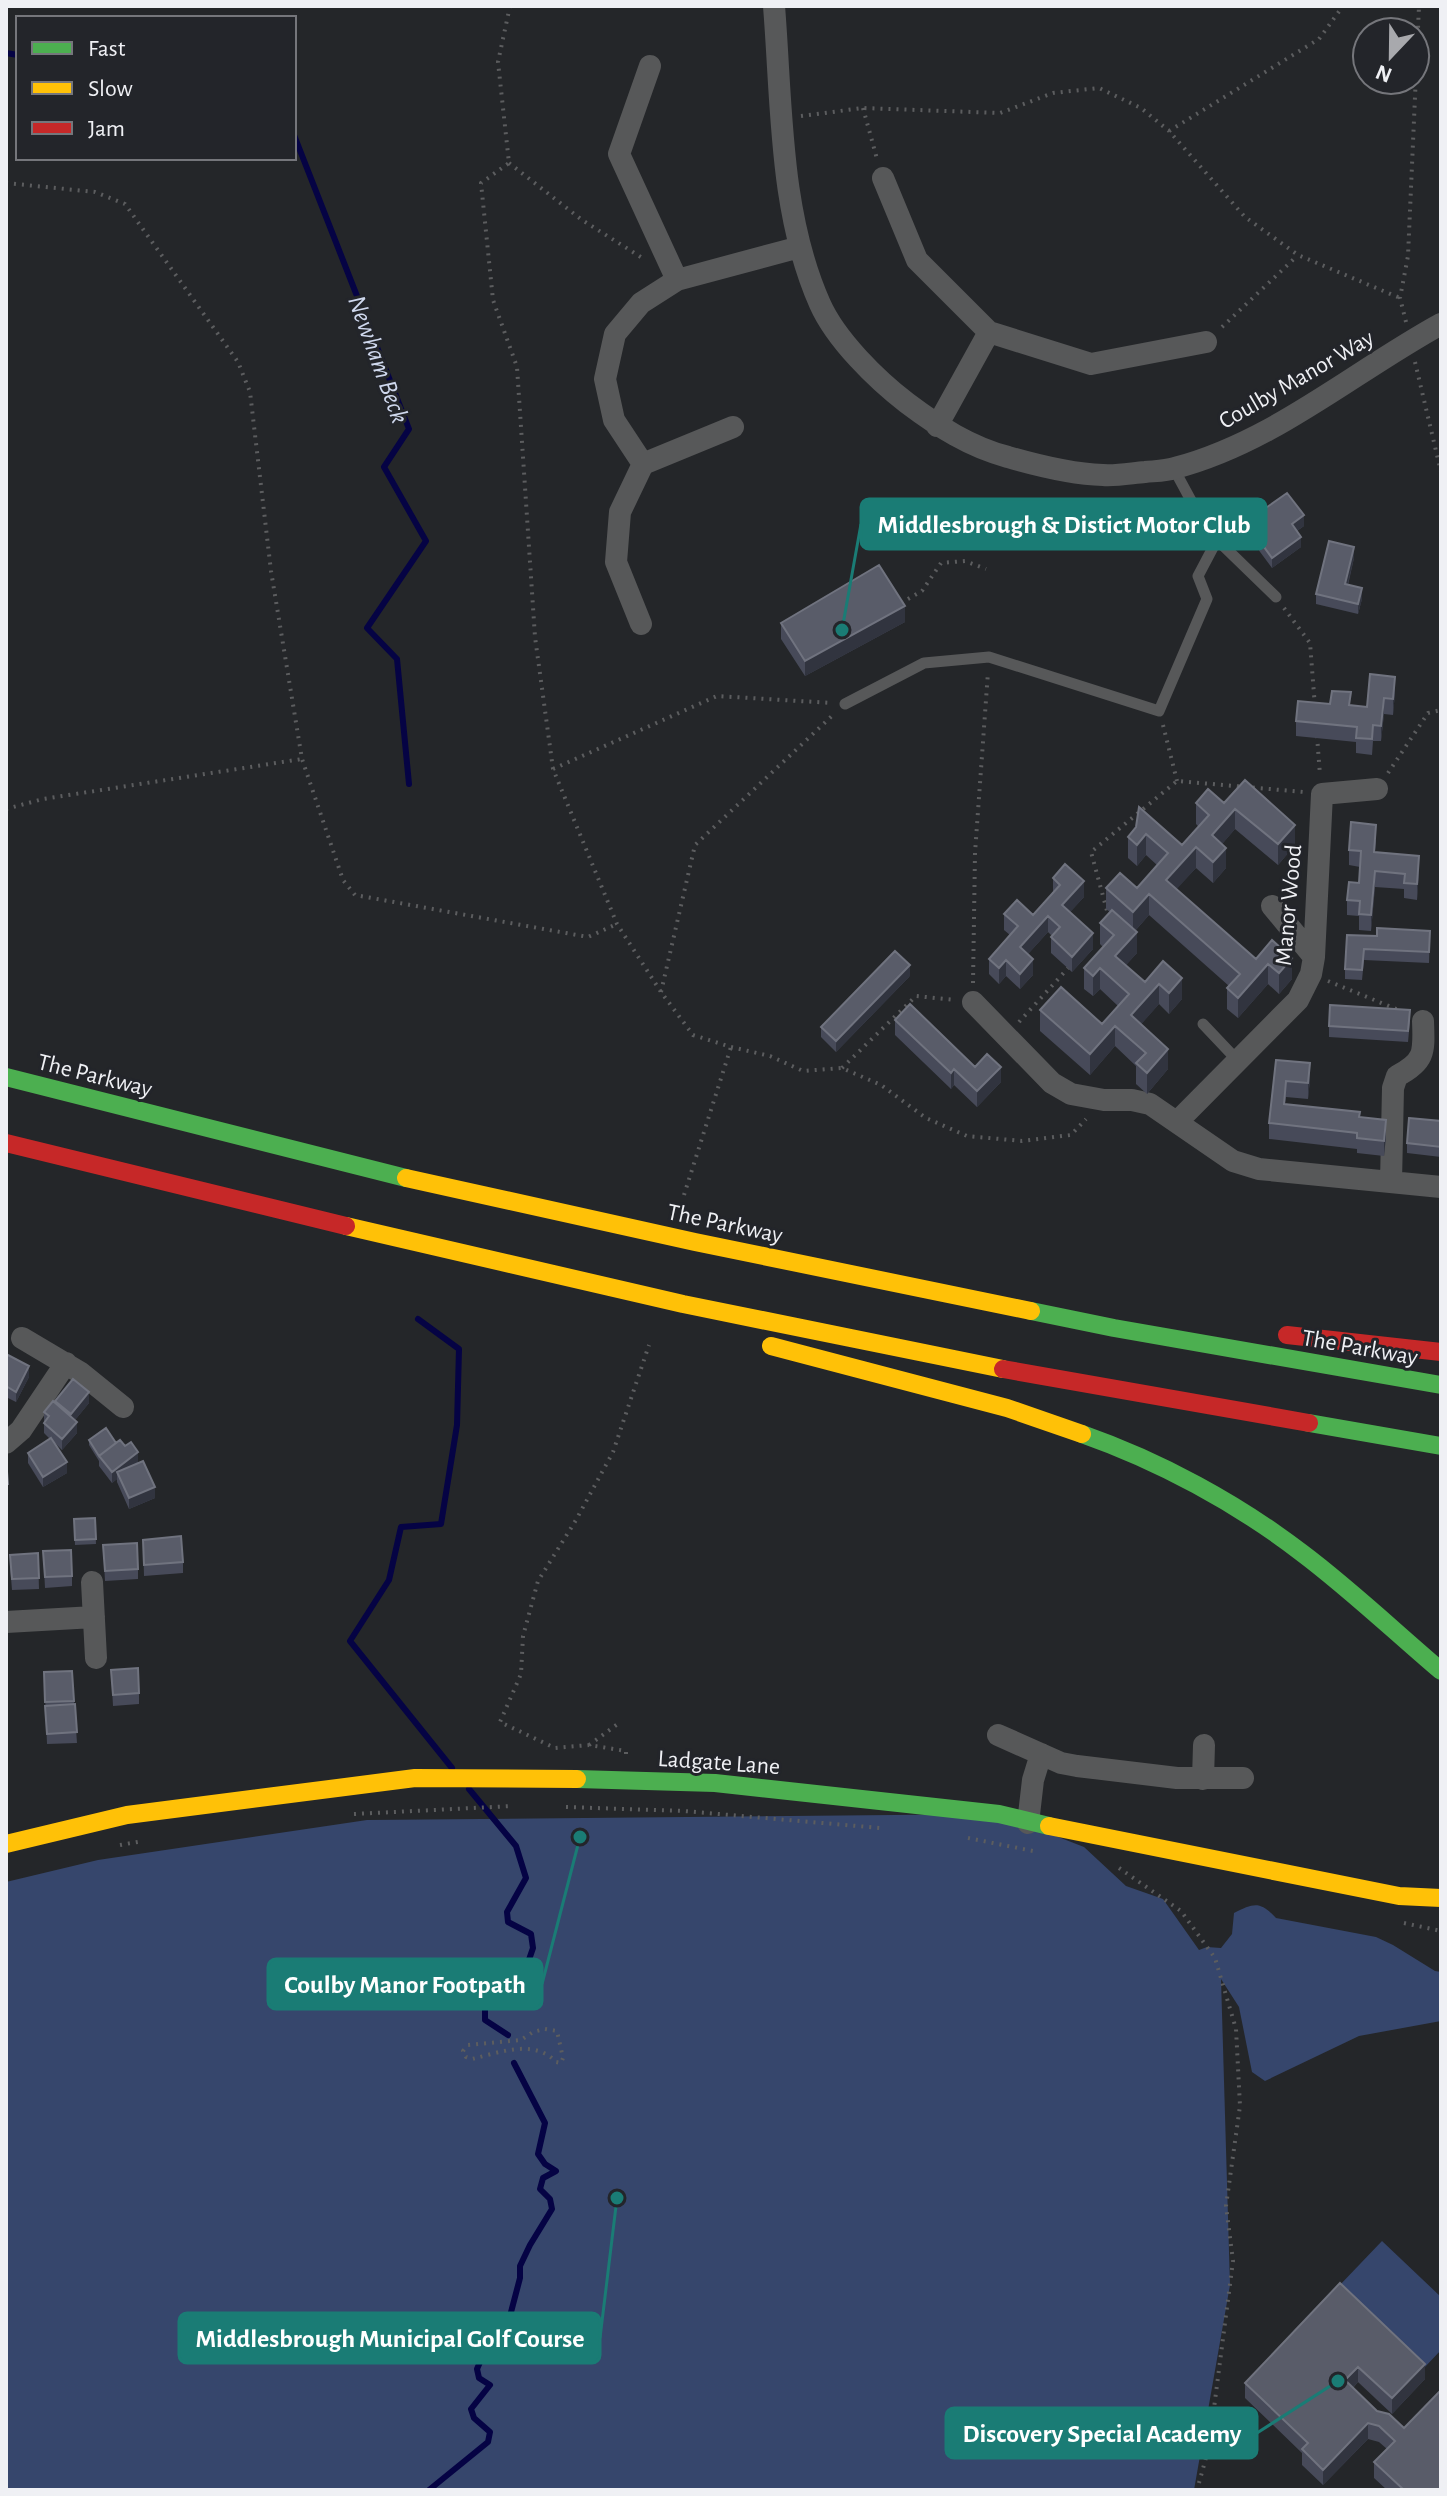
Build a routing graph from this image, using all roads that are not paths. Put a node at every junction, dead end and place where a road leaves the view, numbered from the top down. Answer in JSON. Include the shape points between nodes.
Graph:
{"nodes":[{"id":1,"x":774,"y":6,"type":"edge"},
{"id":2,"x":650,"y":66,"type":"dead end"},
{"id":3,"x":883,"y":178,"type":"road end"},
{"id":4,"x":800,"y":247,"type":"junction"},
{"id":5,"x":677,"y":280,"type":"junction"},
{"id":6,"x":1441,"y":324,"type":"edge"},
{"id":7,"x":989,"y":332,"type":"junction"},
{"id":8,"x":1206,"y":342,"type":"road end"},
{"id":9,"x":937,"y":426,"type":"junction"},
{"id":10,"x":733,"y":427,"type":"dead end"},
{"id":11,"x":643,"y":464,"type":"junction"},
{"id":12,"x":1174,"y":469,"type":"junction"},
{"id":13,"x":1217,"y":540,"type":"junction"},
{"id":14,"x":1276,"y":597,"type":"road end"},
{"id":15,"x":641,"y":624,"type":"dead end"},
{"id":16,"x":845,"y":704,"type":"road end"},
{"id":17,"x":1377,"y":789,"type":"road end"},
{"id":18,"x":1272,"y":906,"type":"dead end"},
{"id":19,"x":1312,"y":965,"type":"junction"},
{"id":20,"x":973,"y":1002,"type":"road end"},
{"id":21,"x":1423,"y":1021,"type":"road end"},
{"id":22,"x":1203,"y":1024,"type":"dead end"},
{"id":23,"x":1238,"y":1061,"type":"junction"},
{"id":24,"x":6,"y":1077,"type":"edge"},
{"id":25,"x":1178,"y":1121,"type":"junction"},
{"id":26,"x":6,"y":1143,"type":"edge"},
{"id":27,"x":1391,"y":1182,"type":"junction"},
{"id":28,"x":1441,"y":1187,"type":"edge"},
{"id":29,"x":486,"y":1260,"type":"junction"},
{"id":30,"x":943,"y":1292,"type":"junction"},
{"id":31,"x":587,"y":1300,"type":"dead end"},
{"id":32,"x":1098,"y":1307,"type":"dead end"},
{"id":33,"x":1263,"y":1331,"type":"dead end"},
{"id":34,"x":22,"y":1338,"type":"dead end"},
{"id":35,"x":753,"y":1342,"type":"dead end"},
{"id":36,"x":1441,"y":1352,"type":"edge"},
{"id":37,"x":66,"y":1363,"type":"junction"},
{"id":38,"x":1441,"y":1385,"type":"edge"},
{"id":39,"x":123,"y":1407,"type":"dead end"},
{"id":40,"x":6,"y":1443,"type":"edge"},
{"id":41,"x":1441,"y":1446,"type":"edge"},
{"id":42,"x":92,"y":1582,"type":"dead end"},
{"id":43,"x":94,"y":1617,"type":"junction"},
{"id":44,"x":6,"y":1622,"type":"edge"},
{"id":45,"x":96,"y":1658,"type":"dead end"},
{"id":46,"x":1441,"y":1671,"type":"edge"},
{"id":47,"x":998,"y":1735,"type":"dead end"},
{"id":48,"x":1204,"y":1745,"type":"dead end"},
{"id":49,"x":1041,"y":1754,"type":"junction"},
{"id":50,"x":1243,"y":1778,"type":"dead end"},
{"id":51,"x":1203,"y":1779,"type":"junction"},
{"id":52,"x":1028,"y":1823,"type":"junction"},
{"id":53,"x":6,"y":1844,"type":"edge"},
{"id":54,"x":1436,"y":1901,"type":"edge"}],
"edges":[{"from":1,"to":4,"type":"street","name":"Coulby Manor Way","via":[[787,175]]},
{"from":2,"to":5,"type":"street","via":[[619,154]]},
{"from":3,"to":7,"type":"street","via":[[917,260]]},
{"from":4,"to":5,"type":"street"},
{"from":4,"to":9,"type":"street","name":"Coulby Manor Way","via":[[821,306],[852,351],[890,390]]},
{"from":5,"to":11,"type":"street","via":[[641,303],[615,334],[605,379],[614,420]]},
{"from":6,"to":12,"type":"street","name":"Coulby Manor Way","via":[[1294,416],[1238,446]]},
{"from":7,"to":8,"type":"street","via":[[1091,364]]},
{"from":7,"to":9,"type":"street"},
{"from":9,"to":12,"type":"street","name":"Coulby Manor Way","via":[[982,450],[1042,467],[1104,476]]},
{"from":10,"to":11,"type":"street"},
{"from":11,"to":15,"type":"street","via":[[620,512],[616,562]]},
{"from":12,"to":13,"type":"lane"},
{"from":13,"to":14,"type":"lane"},
{"from":13,"to":16,"type":"lane","via":[[1198,576],[1207,599],[1159,711],[989,657],[924,663]]},
{"from":17,"to":19,"type":"street","name":"Manor Wood","via":[[1322,794]]},
{"from":18,"to":19,"type":"street"},
{"from":19,"to":23,"type":"street","name":"Manor Wood","via":[[1298,1000]]},
{"from":20,"to":25,"type":"street","via":[[1052,1083],[1071,1094],[1150,1104]]},
{"from":21,"to":27,"type":"street","via":[[1421,1059],[1397,1076],[1393,1088]]},
{"from":22,"to":23,"type":"lane"},
{"from":23,"to":25,"type":"street","name":"Manor Wood"},
{"from":24,"to":30,"type":"main road","name":"The Parkway","via":[[375,1171]]},
{"from":25,"to":27,"type":"street","via":[[1233,1161],[1259,1169]]},
{"from":26,"to":29,"type":"main road"},
{"from":27,"to":28,"type":"street"},
{"from":29,"to":31,"type":"main road"},
{"from":29,"to":41,"type":"main road","via":[[1027,1374]]},
{"from":30,"to":32,"type":"main road"},
{"from":30,"to":38,"type":"main road","name":"The Parkway"},
{"from":33,"to":36,"type":"main road"},
{"from":34,"to":37,"type":"street"},
{"from":35,"to":46,"type":"main road","via":[[1007,1408],[1173,1473],[1301,1552]]},
{"from":37,"to":39,"type":"street"},
{"from":37,"to":40,"type":"street","via":[[21,1430]]},
{"from":42,"to":43,"type":"street"},
{"from":43,"to":44,"type":"street"},
{"from":43,"to":45,"type":"street"},
{"from":47,"to":49,"type":"street"},
{"from":48,"to":51,"type":"street"},
{"from":49,"to":51,"type":"street","via":[[1103,1770]]},
{"from":49,"to":52,"type":"street"},
{"from":50,"to":51,"type":"street"},
{"from":52,"to":53,"type":"main road","name":"Ladgate Lane","via":[[999,1814],[715,1783],[415,1778],[127,1815]]},
{"from":52,"to":54,"type":"main road","name":"Ladgate Lane"}]}
